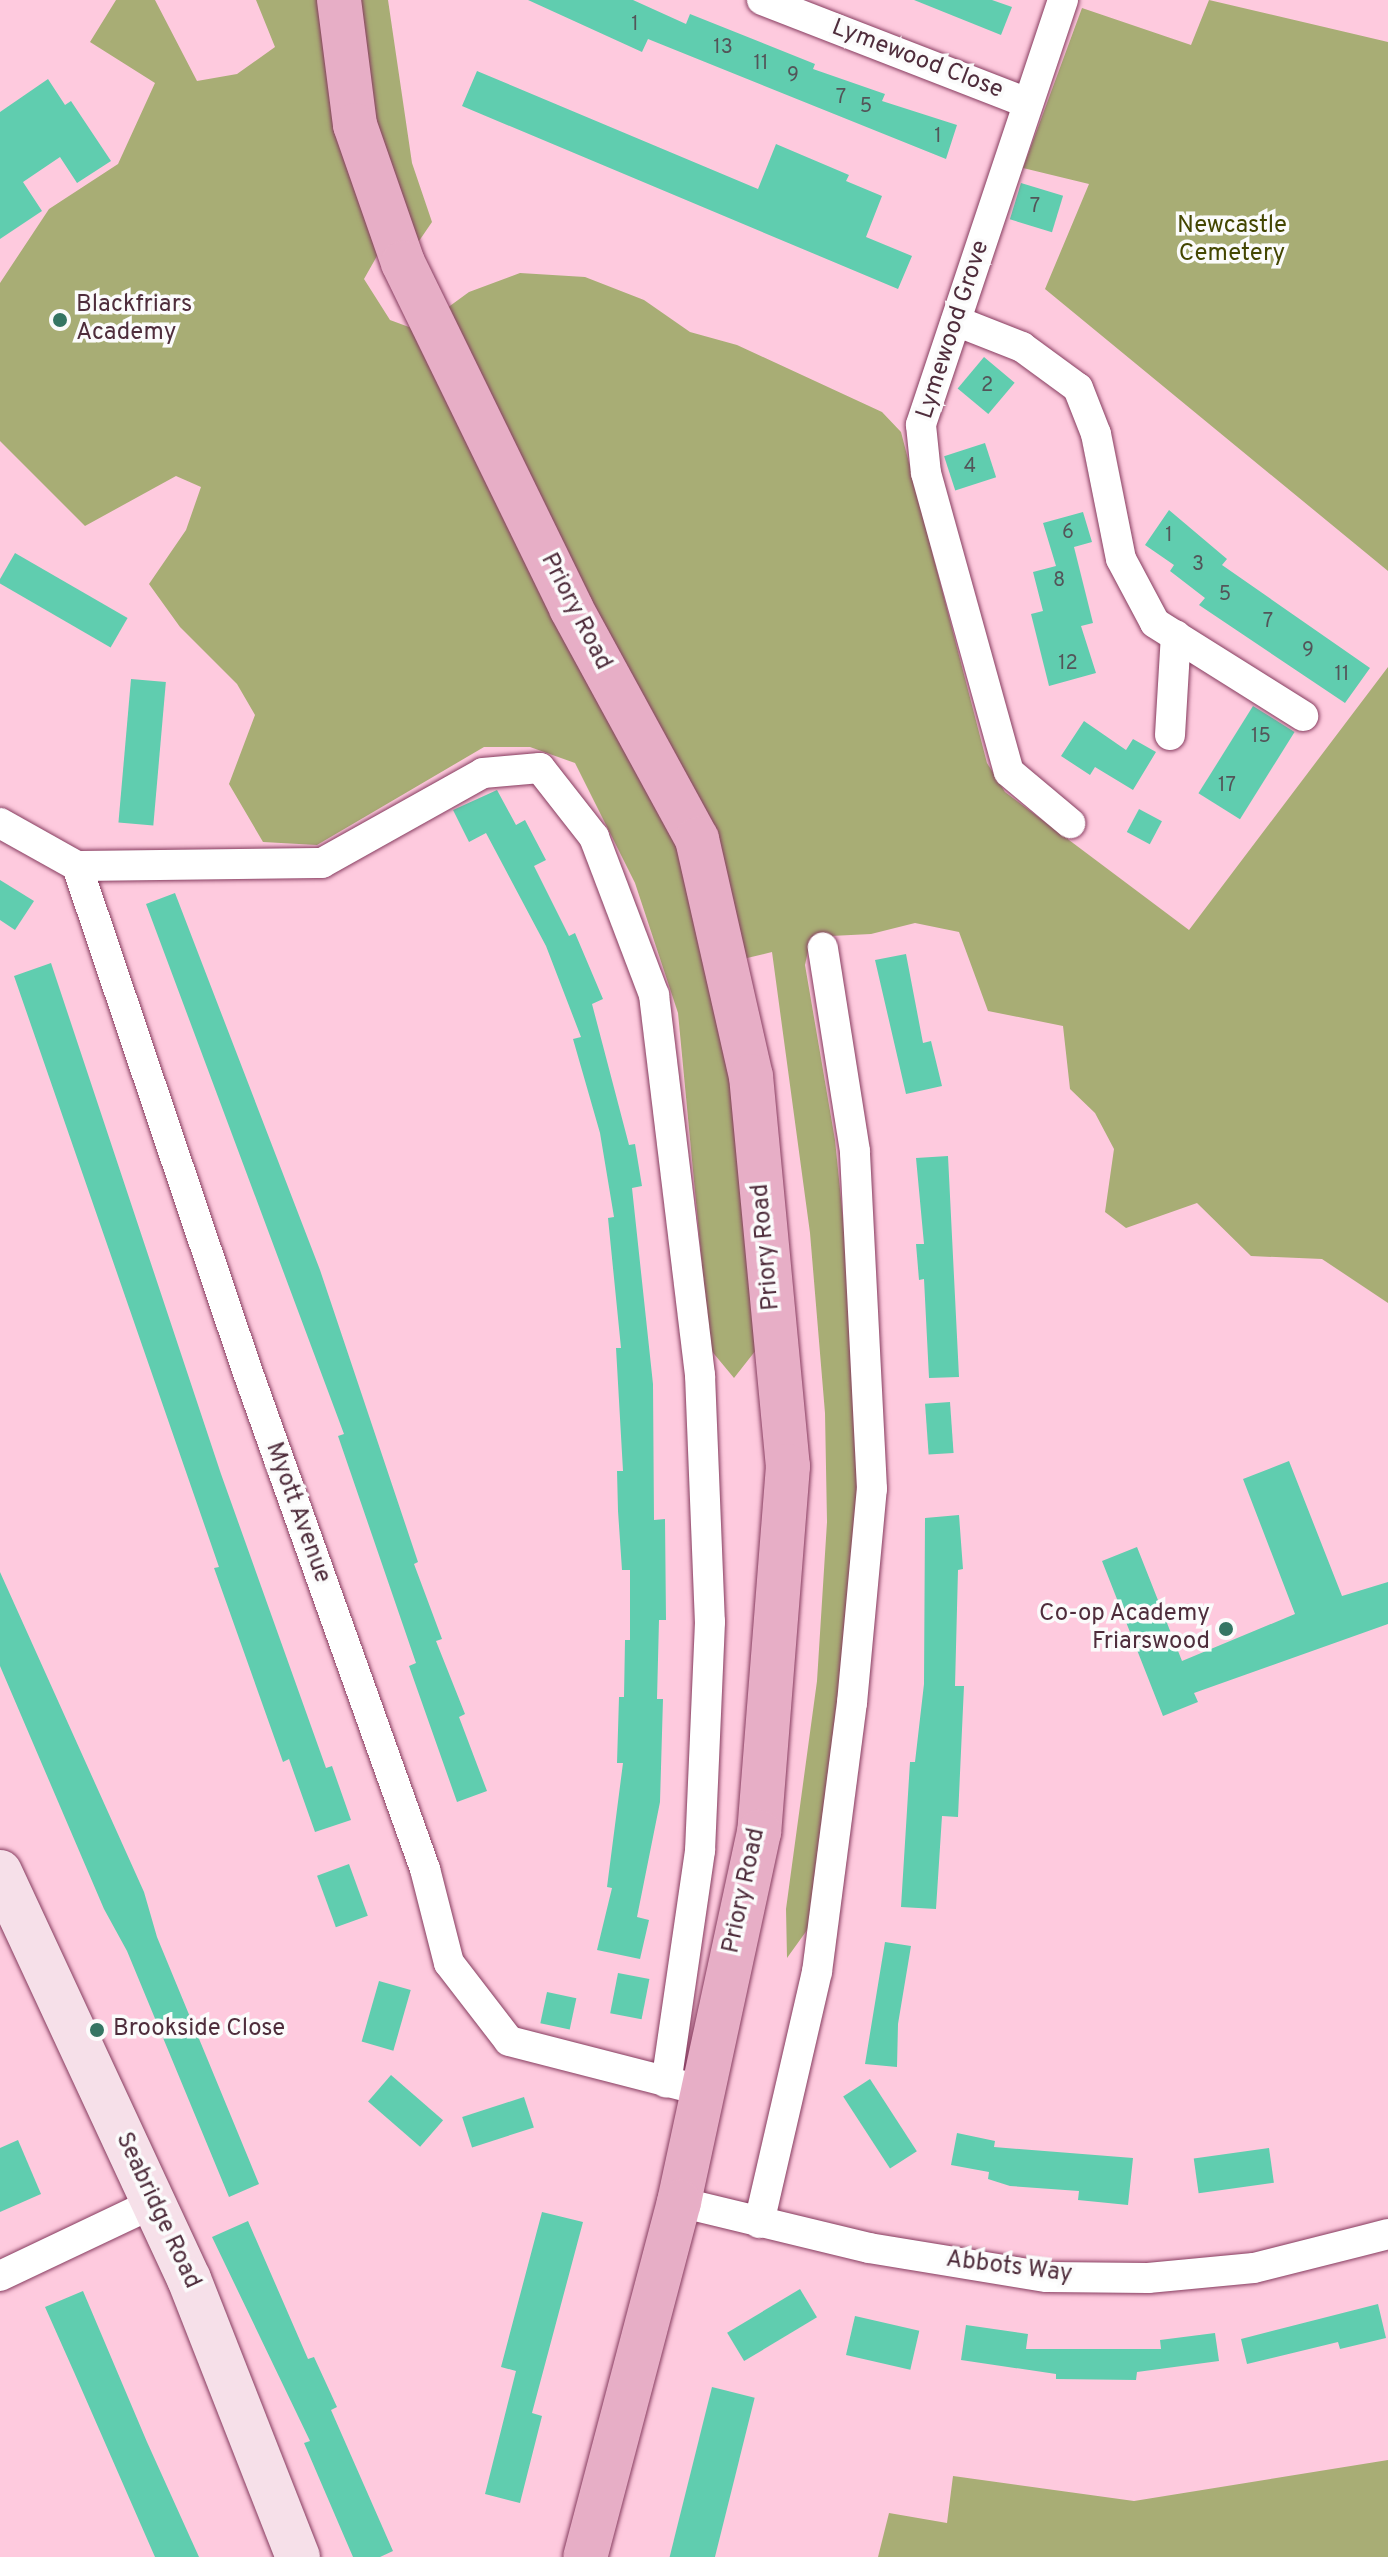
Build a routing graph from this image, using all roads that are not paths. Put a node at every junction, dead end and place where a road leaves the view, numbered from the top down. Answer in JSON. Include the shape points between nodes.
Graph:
{"nodes":[{"id":1,"x":339,"y":0,"type":"edge"},
{"id":2,"x":762,"y":0,"type":"edge"},
{"id":3,"x":1063,"y":0,"type":"edge"},
{"id":4,"x":1028,"y":103,"type":"junction"},
{"id":5,"x":956,"y":321,"type":"junction"},
{"id":6,"x":1176,"y":635,"type":"junction"},
{"id":7,"x":1303,"y":716,"type":"dead end"},
{"id":8,"x":1170,"y":735,"type":"dead end"},
{"id":9,"x":0,"y":823,"type":"edge"},
{"id":10,"x":1070,"y":823,"type":"dead end"},
{"id":11,"x":77,"y":866,"type":"junction"},
{"id":12,"x":823,"y":948,"type":"dead end"},
{"id":13,"x":4,"y":1894,"type":"edge"},
{"id":14,"x":684,"y":2086,"type":"junction"},
{"id":15,"x":679,"y":2202,"type":"junction"},
{"id":16,"x":154,"y":2203,"type":"junction"},
{"id":17,"x":759,"y":2223,"type":"junction"},
{"id":18,"x":1388,"y":2234,"type":"edge"},
{"id":19,"x":0,"y":2276,"type":"edge"},
{"id":20,"x":298,"y":2557,"type":"edge"},
{"id":21,"x":585,"y":2557,"type":"edge"}],
"edges":[{"from":1,"to":14,"type":"highway","name":"Priory Road","via":[[355,125],[403,263],[571,608],[697,839],[751,1076],[788,1466],[759,1832]]},
{"from":2,"to":4,"type":"street","name":"Lymewood Close"},
{"from":3,"to":4,"type":"street","name":"Lymewood Grove"},
{"from":4,"to":5,"type":"street","name":"Lymewood Grove"},
{"from":5,"to":6,"type":"street","via":[[1022,347],[1078,388],[1096,434],[1121,559],[1155,623]]},
{"from":5,"to":10,"type":"street","name":"Lymewood Grove","via":[[921,425],[926,473],[1009,772]]},
{"from":6,"to":7,"type":"street"},
{"from":6,"to":8,"type":"street"},
{"from":9,"to":11,"type":"street"},
{"from":11,"to":14,"type":"street","name":"Myott Avenue","via":[[247,1370],[425,1869],[449,1963],[509,2041]]},
{"from":11,"to":14,"type":"street","name":"Priory Road","via":[[322,863],[483,773],[540,768],[594,837],[654,995],[700,1375],[710,1622]]},
{"from":12,"to":17,"type":"street","via":[[855,1151],[872,1489],[852,1703],[817,1972]]},
{"from":13,"to":16,"type":"main road","name":"Seabridge Road"},
{"from":14,"to":15,"type":"highway","name":"Priory Road"},
{"from":15,"to":17,"type":"street","name":"Abbots Way"},
{"from":15,"to":21,"type":"highway","name":"Priory Road"},
{"from":16,"to":19,"type":"street"},
{"from":16,"to":20,"type":"main road","name":"Seabridge Road"},
{"from":17,"to":18,"type":"street","name":"Abbots Way","via":[[1047,2277],[1148,2278],[1254,2268]]}]}
